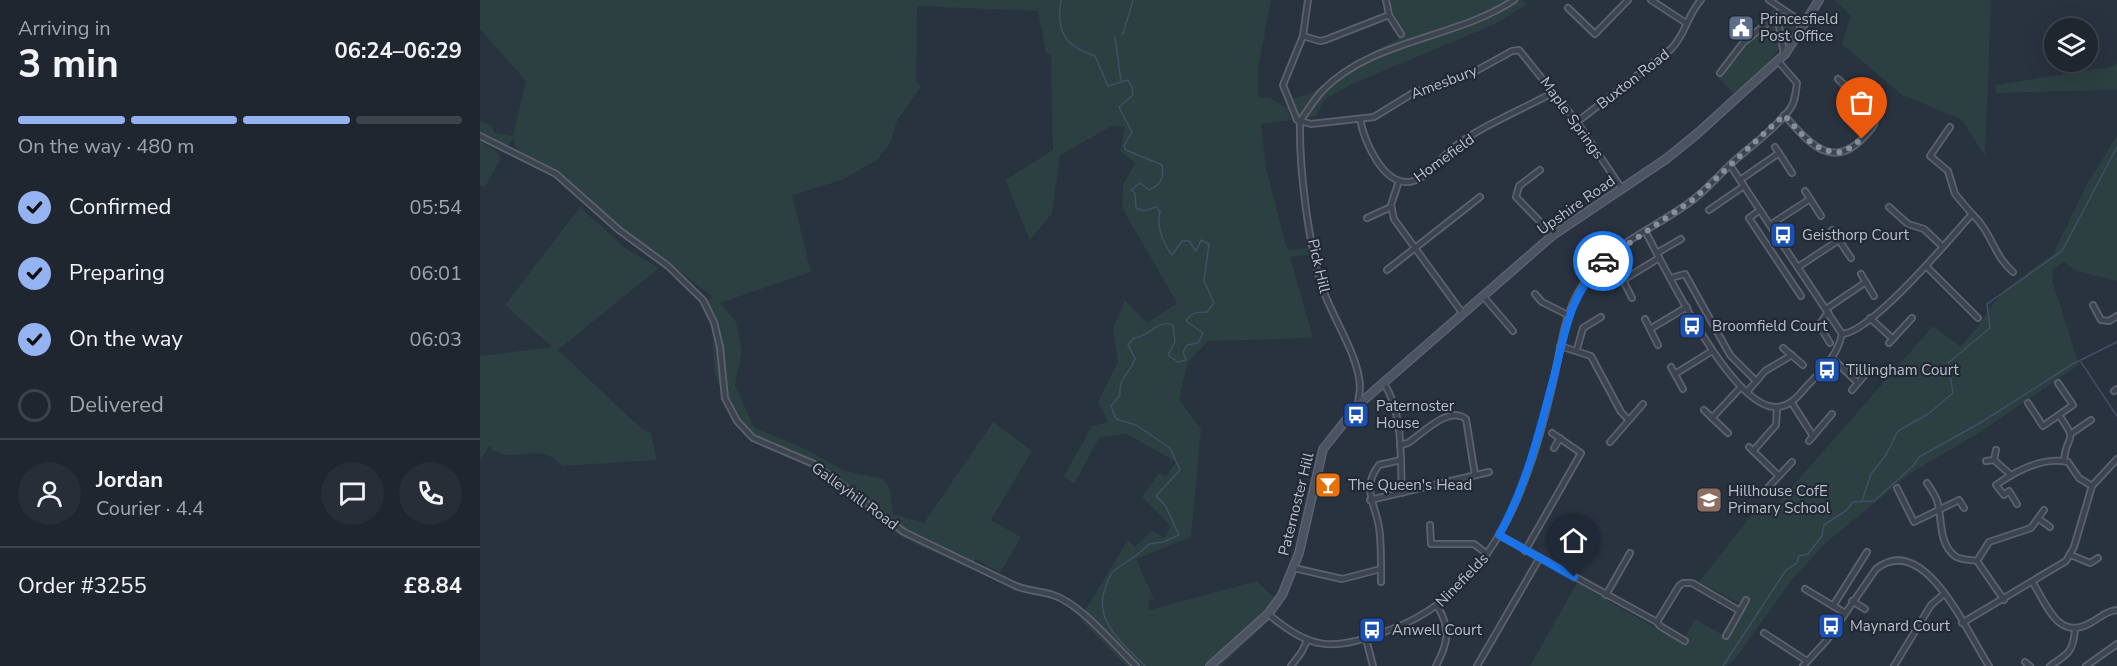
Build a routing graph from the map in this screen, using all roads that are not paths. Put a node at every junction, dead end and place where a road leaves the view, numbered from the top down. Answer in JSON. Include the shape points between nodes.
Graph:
{"nodes":[{"id":1,"x":1308,"y":0,"type":"edge"},
{"id":2,"x":1386,"y":0,"type":"edge"},
{"id":3,"x":1514,"y":0,"type":"edge"},
{"id":4,"x":1628,"y":0,"type":"edge"},
{"id":5,"x":1651,"y":0,"type":"edge"},
{"id":6,"x":1701,"y":0,"type":"edge"},
{"id":7,"x":1769,"y":0,"type":"edge"},
{"id":8,"x":1819,"y":0,"type":"edge"},
{"id":9,"x":1568,"y":8,"type":"dead end"},
{"id":10,"x":1783,"y":10,"type":"junction"},
{"id":11,"x":1389,"y":15,"type":"junction"},
{"id":12,"x":1777,"y":15,"type":"junction"},
{"id":13,"x":1686,"y":22,"type":"junction"},
{"id":14,"x":1805,"y":24,"type":"junction"},
{"id":15,"x":1401,"y":34,"type":"dead end"},
{"id":16,"x":1303,"y":36,"type":"junction"},
{"id":17,"x":1519,"y":50,"type":"joint"},
{"id":18,"x":1785,"y":54,"type":"junction"},
{"id":19,"x":1778,"y":61,"type":"junction"},
{"id":20,"x":1720,"y":73,"type":"dead end"},
{"id":21,"x":1838,"y":79,"type":"dead end"},
{"id":22,"x":1554,"y":92,"type":"junction"},
{"id":23,"x":1784,"y":115,"type":"junction"},
{"id":24,"x":1360,"y":119,"type":"junction"},
{"id":25,"x":1298,"y":121,"type":"junction"},
{"id":26,"x":1577,"y":122,"type":"junction"},
{"id":27,"x":1950,"y":127,"type":"dead end"},
{"id":28,"x":480,"y":136,"type":"edge"},
{"id":29,"x":1775,"y":147,"type":"dead end"},
{"id":30,"x":1779,"y":153,"type":"junction"},
{"id":31,"x":1730,"y":165,"type":"junction"},
{"id":32,"x":1539,"y":170,"type":"dead end"},
{"id":33,"x":1792,"y":173,"type":"dead end"},
{"id":34,"x":1740,"y":180,"type":"junction"},
{"id":35,"x":1399,"y":182,"type":"junction"},
{"id":36,"x":1744,"y":186,"type":"junction"},
{"id":37,"x":1622,"y":189,"type":"junction"},
{"id":38,"x":1805,"y":191,"type":"dead end"},
{"id":39,"x":1480,"y":197,"type":"dead end"},
{"id":40,"x":1810,"y":199,"type":"junction"},
{"id":41,"x":1391,"y":207,"type":"junction"},
{"id":42,"x":1889,"y":207,"type":"dead end"},
{"id":43,"x":1709,"y":210,"type":"dead end"},
{"id":44,"x":1760,"y":210,"type":"junction"},
{"id":45,"x":1972,"y":214,"type":"junction"},
{"id":46,"x":1821,"y":216,"type":"dead end"},
{"id":47,"x":1367,"y":218,"type":"dead end"},
{"id":48,"x":1770,"y":225,"type":"junction"},
{"id":49,"x":1832,"y":230,"type":"dead end"},
{"id":50,"x":1645,"y":231,"type":"junction"},
{"id":51,"x":1553,"y":235,"type":"junction"},
{"id":52,"x":1681,"y":239,"type":"dead end"},
{"id":53,"x":1839,"y":240,"type":"junction"},
{"id":54,"x":1943,"y":247,"type":"junction"},
{"id":55,"x":1416,"y":248,"type":"junction"},
{"id":56,"x":1658,"y":255,"type":"junction"},
{"id":57,"x":1851,"y":258,"type":"dead end"},
{"id":58,"x":1926,"y":266,"type":"junction"},
{"id":59,"x":1798,"y":267,"type":"junction"},
{"id":60,"x":1387,"y":270,"type":"dead end"},
{"id":61,"x":1618,"y":270,"type":"dead end"},
{"id":62,"x":2013,"y":272,"type":"dead end"},
{"id":63,"x":1861,"y":274,"type":"dead end"},
{"id":64,"x":1671,"y":279,"type":"junction"},
{"id":65,"x":1623,"y":280,"type":"junction"},
{"id":66,"x":1808,"y":282,"type":"junction"},
{"id":67,"x":1866,"y":282,"type":"junction"},
{"id":68,"x":1796,"y":289,"type":"junction"},
{"id":69,"x":1535,"y":294,"type":"dead end"},
{"id":70,"x":1484,"y":296,"type":"junction"},
{"id":71,"x":1801,"y":296,"type":"dead end"},
{"id":72,"x":1874,"y":296,"type":"dead end"},
{"id":73,"x":1632,"y":298,"type":"dead end"},
{"id":74,"x":2093,"y":305,"type":"dead end"},
{"id":75,"x":1686,"y":307,"type":"junction"},
{"id":76,"x":1827,"y":311,"type":"junction"},
{"id":77,"x":1463,"y":314,"type":"junction"},
{"id":78,"x":1568,"y":315,"type":"junction"},
{"id":79,"x":1601,"y":316,"type":"dead end"},
{"id":80,"x":2117,"y":316,"type":"edge"},
{"id":81,"x":1870,"y":318,"type":"junction"},
{"id":82,"x":1912,"y":318,"type":"dead end"},
{"id":83,"x":1978,"y":318,"type":"dead end"},
{"id":84,"x":1645,"y":320,"type":"dead end"},
{"id":85,"x":1650,"y":329,"type":"junction"},
{"id":86,"x":1513,"y":331,"type":"dead end"},
{"id":87,"x":1842,"y":334,"type":"junction"},
{"id":88,"x":1830,"y":343,"type":"dead end"},
{"id":89,"x":1658,"y":345,"type":"dead end"},
{"id":90,"x":1560,"y":346,"type":"junction"},
{"id":91,"x":1783,"y":348,"type":"dead end"},
{"id":92,"x":1577,"y":350,"type":"junction"},
{"id":93,"x":1712,"y":351,"type":"junction"},
{"id":94,"x":1792,"y":355,"type":"junction"},
{"id":95,"x":1832,"y":358,"type":"junction"},
{"id":96,"x":1803,"y":365,"type":"dead end"},
{"id":97,"x":1671,"y":367,"type":"dead end"},
{"id":98,"x":1869,"y":370,"type":"dead end"},
{"id":99,"x":1675,"y":374,"type":"junction"},
{"id":100,"x":1756,"y":381,"type":"junction"},
{"id":101,"x":1384,"y":383,"type":"junction"},
{"id":102,"x":1858,"y":383,"type":"junction"},
{"id":103,"x":2058,"y":383,"type":"dead end"},
{"id":104,"x":1741,"y":387,"type":"junction"},
{"id":105,"x":1683,"y":389,"type":"dead end"},
{"id":106,"x":1852,"y":390,"type":"dead end"},
{"id":107,"x":1747,"y":392,"type":"junction"},
{"id":108,"x":1792,"y":403,"type":"junction"},
{"id":109,"x":2028,"y":403,"type":"dead end"},
{"id":110,"x":1358,"y":405,"type":"junction"},
{"id":111,"x":1642,"y":405,"type":"dead end"},
{"id":112,"x":1777,"y":407,"type":"junction"},
{"id":113,"x":1704,"y":410,"type":"dead end"},
{"id":114,"x":1832,"y":414,"type":"dead end"},
{"id":115,"x":2059,"y":415,"type":"junction"},
{"id":116,"x":1712,"y":418,"type":"junction"},
{"id":117,"x":1629,"y":420,"type":"junction"},
{"id":118,"x":2091,"y":420,"type":"dead end"},
{"id":119,"x":1552,"y":433,"type":"dead end"},
{"id":120,"x":1728,"y":433,"type":"dead end"},
{"id":121,"x":2072,"y":433,"type":"junction"},
{"id":122,"x":1813,"y":436,"type":"junction"},
{"id":123,"x":1560,"y":438,"type":"junction"},
{"id":124,"x":1809,"y":441,"type":"dead end"},
{"id":125,"x":1610,"y":442,"type":"dead end"},
{"id":126,"x":1400,"y":445,"type":"junction"},
{"id":127,"x":1554,"y":448,"type":"dead end"},
{"id":128,"x":1996,"y":450,"type":"dead end"},
{"id":129,"x":1401,"y":460,"type":"junction"},
{"id":130,"x":1994,"y":460,"type":"junction"},
{"id":131,"x":1986,"y":461,"type":"dead end"},
{"id":132,"x":2064,"y":461,"type":"junction"},
{"id":133,"x":2115,"y":461,"type":"edge"},
{"id":134,"x":1792,"y":462,"type":"dead end"},
{"id":135,"x":2117,"y":468,"type":"edge"},
{"id":136,"x":1489,"y":472,"type":"dead end"},
{"id":137,"x":1475,"y":475,"type":"junction"},
{"id":138,"x":2011,"y":475,"type":"junction"},
{"id":139,"x":1779,"y":476,"type":"junction"},
{"id":140,"x":1927,"y":483,"type":"dead end"},
{"id":141,"x":2092,"y":486,"type":"junction"},
{"id":142,"x":1897,"y":488,"type":"dead end"},
{"id":143,"x":1402,"y":493,"type":"junction"},
{"id":144,"x":1763,"y":493,"type":"dead end"},
{"id":145,"x":1370,"y":500,"type":"junction"},
{"id":146,"x":2017,"y":504,"type":"dead end"},
{"id":147,"x":1964,"y":508,"type":"dead end"},
{"id":148,"x":2044,"y":510,"type":"dead end"},
{"id":149,"x":1939,"y":512,"type":"junction"},
{"id":150,"x":2039,"y":519,"type":"junction"},
{"id":151,"x":1430,"y":525,"type":"dead end"},
{"id":152,"x":2050,"y":527,"type":"dead end"},
{"id":153,"x":1499,"y":535,"type":"junction"},
{"id":154,"x":1526,"y":550,"type":"junction"},
{"id":155,"x":1630,"y":552,"type":"dead end"},
{"id":156,"x":1867,"y":552,"type":"dead end"},
{"id":157,"x":1487,"y":555,"type":"junction"},
{"id":158,"x":2071,"y":555,"type":"junction"},
{"id":159,"x":2098,"y":558,"type":"dead end"},
{"id":160,"x":1539,"y":559,"type":"junction"},
{"id":161,"x":1977,"y":561,"type":"junction"},
{"id":162,"x":1294,"y":568,"type":"junction"},
{"id":163,"x":1381,"y":569,"type":"junction"},
{"id":164,"x":1381,"y":582,"type":"dead end"},
{"id":165,"x":2033,"y":583,"type":"junction"},
{"id":166,"x":1805,"y":588,"type":"dead end"},
{"id":167,"x":1944,"y":594,"type":"junction"},
{"id":168,"x":1606,"y":595,"type":"junction"},
{"id":169,"x":1746,"y":600,"type":"dead end"},
{"id":170,"x":2004,"y":600,"type":"junction"},
{"id":171,"x":1852,"y":601,"type":"junction"},
{"id":172,"x":1833,"y":606,"type":"junction"},
{"id":173,"x":1438,"y":607,"type":"junction"},
{"id":174,"x":1865,"y":609,"type":"dead end"},
{"id":175,"x":2117,"y":610,"type":"edge"},
{"id":176,"x":1740,"y":611,"type":"junction"},
{"id":177,"x":1845,"y":613,"type":"junction"},
{"id":178,"x":1268,"y":614,"type":"junction"},
{"id":179,"x":1657,"y":621,"type":"junction"},
{"id":180,"x":1962,"y":623,"type":"junction"},
{"id":181,"x":2075,"y":630,"type":"junction"},
{"id":182,"x":1764,"y":633,"type":"dead end"},
{"id":183,"x":1726,"y":636,"type":"dead end"},
{"id":184,"x":1366,"y":639,"type":"junction"},
{"id":185,"x":1307,"y":641,"type":"junction"},
{"id":186,"x":1685,"y":641,"type":"dead end"},
{"id":187,"x":2117,"y":644,"type":"edge"},
{"id":188,"x":1807,"y":660,"type":"junction"},
{"id":189,"x":1987,"y":664,"type":"edge"},
{"id":190,"x":1136,"y":666,"type":"edge"},
{"id":191,"x":1210,"y":666,"type":"edge"},
{"id":192,"x":1291,"y":666,"type":"edge"},
{"id":193,"x":1373,"y":666,"type":"edge"},
{"id":194,"x":1436,"y":666,"type":"edge"},
{"id":195,"x":1477,"y":666,"type":"edge"},
{"id":196,"x":1803,"y":666,"type":"edge"},
{"id":197,"x":1894,"y":666,"type":"edge"},
{"id":198,"x":1979,"y":666,"type":"edge"},
{"id":199,"x":2050,"y":666,"type":"edge"},
{"id":200,"x":2086,"y":666,"type":"edge"}],
"edges":[{"from":1,"to":16,"type":"street","name":"Pick Hill"},
{"from":2,"to":11,"type":"street"},
{"from":3,"to":25,"type":"street","via":[[1481,19],[1372,58],[1323,90]]},
{"from":4,"to":9,"type":"street","via":[[1595,34]]},
{"from":5,"to":13,"type":"street"},
{"from":6,"to":13,"type":"street","name":"Buxton Road"},
{"from":7,"to":10,"type":"street"},
{"from":8,"to":14,"type":"street","name":"Upshire Road"},
{"from":10,"to":12,"type":"street"},
{"from":10,"to":14,"type":"street"},
{"from":11,"to":15,"type":"street"},
{"from":11,"to":16,"type":"street","via":[[1325,40]]},
{"from":12,"to":18,"type":"street"},
{"from":12,"to":20,"type":"street","via":[[1743,43]]},
{"from":13,"to":26,"type":"street","name":"Buxton Road","via":[[1678,43]]},
{"from":14,"to":18,"type":"street","name":"Upshire Road"},
{"from":16,"to":25,"type":"street","name":"Pick Hill","via":[[1283,85]]},
{"from":17,"to":22,"type":"street","name":"Maple Springs"},
{"from":17,"to":24,"type":"street","name":"Amesbury","via":[[1474,72],[1413,93],[1389,110]]},
{"from":18,"to":19,"type":"street","name":"Upshire Road"},
{"from":19,"to":23,"type":"street","name":"Ninefields","via":[[1797,83],[1793,104]]},
{"from":19,"to":37,"type":"street","name":"Upshire Road","via":[[1698,133]]},
{"from":21,"to":23,"type":"street","via":[[1876,114],[1875,124],[1856,146],[1844,152],[1821,150]]},
{"from":22,"to":26,"type":"street","name":"Maple Springs"},
{"from":22,"to":35,"type":"street","name":"Homefield","via":[[1454,147],[1418,180]]},
{"from":23,"to":31,"type":"street","name":"Ninefields"},
{"from":24,"to":25,"type":"street","name":"Amesbury","via":[[1311,124]]},
{"from":24,"to":35,"type":"street","name":"Homefield","via":[[1380,164]]},
{"from":25,"to":110,"type":"street","name":"Pick Hill","via":[[1315,259],[1324,294],[1354,364]]},
{"from":26,"to":37,"type":"street","name":"Maple Springs"},
{"from":27,"to":45,"type":"street","via":[[1930,156],[1948,171],[1956,197]]},
{"from":28,"to":190,"type":"street","name":"Galleyhill Road","via":[[556,174],[619,231],[668,266],[703,300],[720,347],[725,398],[737,421],[753,438],[814,464],[904,532],[1016,586],[1053,595],[1067,603]]},
{"from":29,"to":30,"type":"street"},
{"from":30,"to":33,"type":"street"},
{"from":30,"to":34,"type":"street"},
{"from":31,"to":34,"type":"street"},
{"from":31,"to":50,"type":"street","name":"Ninefields","via":[[1694,199]]},
{"from":32,"to":51,"type":"street","via":[[1519,186],[1516,198]]},
{"from":34,"to":36,"type":"street"},
{"from":35,"to":41,"type":"street"},
{"from":36,"to":43,"type":"street"},
{"from":36,"to":44,"type":"street"},
{"from":37,"to":51,"type":"street","name":"Upshire Road"},
{"from":38,"to":40,"type":"street"},
{"from":39,"to":55,"type":"street"},
{"from":40,"to":46,"type":"street"},
{"from":40,"to":48,"type":"street"},
{"from":41,"to":47,"type":"street"},
{"from":41,"to":55,"type":"street","via":[[1394,219]]},
{"from":42,"to":54,"type":"street"},
{"from":44,"to":48,"type":"street"},
{"from":44,"to":68,"type":"street","via":[[1749,218]]},
{"from":45,"to":54,"type":"street"},
{"from":45,"to":62,"type":"street","via":[[1994,241],[2001,262]]},
{"from":48,"to":59,"type":"street"},
{"from":49,"to":53,"type":"street"},
{"from":50,"to":56,"type":"street"},
{"from":50,"to":78,"type":"street","name":"Ninefields","via":[[1589,276]]},
{"from":51,"to":70,"type":"street","name":"Upshire Road"},
{"from":52,"to":56,"type":"street"},
{"from":53,"to":57,"type":"street"},
{"from":53,"to":59,"type":"street"},
{"from":54,"to":58,"type":"street"},
{"from":55,"to":60,"type":"street"},
{"from":55,"to":77,"type":"street"},
{"from":56,"to":64,"type":"street"},
{"from":56,"to":65,"type":"street"},
{"from":58,"to":81,"type":"street"},
{"from":58,"to":83,"type":"street"},
{"from":59,"to":66,"type":"street"},
{"from":61,"to":65,"type":"street"},
{"from":63,"to":67,"type":"street"},
{"from":64,"to":75,"type":"street"},
{"from":64,"to":100,"type":"street","via":[[1685,274],[1730,355]]},
{"from":65,"to":73,"type":"street"},
{"from":66,"to":68,"type":"street"},
{"from":66,"to":76,"type":"street"},
{"from":67,"to":72,"type":"street"},
{"from":67,"to":76,"type":"street"},
{"from":68,"to":71,"type":"street"},
{"from":69,"to":78,"type":"street"},
{"from":70,"to":77,"type":"street","name":"Upshire Road"},
{"from":70,"to":86,"type":"street"},
{"from":74,"to":80,"type":"street","via":[[2101,320]]},
{"from":75,"to":85,"type":"street"},
{"from":75,"to":93,"type":"street"},
{"from":76,"to":87,"type":"street"},
{"from":76,"to":88,"type":"street","via":[[1819,325]]},
{"from":77,"to":101,"type":"street","name":"Upshire Road"},
{"from":78,"to":90,"type":"street","name":"Ninefields"},
{"from":79,"to":92,"type":"street","via":[[1583,328]]},
{"from":81,"to":82,"type":"street","via":[[1891,341]]},
{"from":81,"to":87,"type":"street","via":[[1853,333]]},
{"from":84,"to":85,"type":"street"},
{"from":85,"to":89,"type":"street"},
{"from":87,"to":95,"type":"street"},
{"from":90,"to":92,"type":"street"},
{"from":90,"to":153,"type":"street","name":"Ninefields","via":[[1524,485]]},
{"from":91,"to":94,"type":"street"},
{"from":92,"to":117,"type":"street","via":[[1591,356]]},
{"from":93,"to":99,"type":"street"},
{"from":93,"to":104,"type":"street"},
{"from":94,"to":96,"type":"street"},
{"from":94,"to":100,"type":"street"},
{"from":95,"to":102,"type":"street"},
{"from":95,"to":108,"type":"street"},
{"from":97,"to":99,"type":"street"},
{"from":98,"to":102,"type":"street"},
{"from":99,"to":105,"type":"street"},
{"from":100,"to":107,"type":"street"},
{"from":101,"to":110,"type":"street","name":"Upshire Road"},
{"from":101,"to":126,"type":"street","via":[[1395,401]]},
{"from":102,"to":106,"type":"street"},
{"from":103,"to":115,"type":"street","via":[[2073,405]]},
{"from":104,"to":107,"type":"street"},
{"from":104,"to":116,"type":"street"},
{"from":107,"to":112,"type":"street","via":[[1765,405]]},
{"from":108,"to":112,"type":"street"},
{"from":108,"to":122,"type":"street"},
{"from":109,"to":115,"type":"street","via":[[2043,426]]},
{"from":110,"to":162,"type":"street","name":"Paternoster Hill","via":[[1323,449]]},
{"from":111,"to":117,"type":"street"},
{"from":112,"to":139,"type":"street","via":[[1776,425],[1751,449]]},
{"from":113,"to":116,"type":"street"},
{"from":114,"to":122,"type":"street"},
{"from":115,"to":121,"type":"street"},
{"from":116,"to":120,"type":"street"},
{"from":117,"to":125,"type":"street"},
{"from":118,"to":121,"type":"street"},
{"from":119,"to":123,"type":"street"},
{"from":121,"to":132,"type":"street"},
{"from":122,"to":124,"type":"street"},
{"from":123,"to":127,"type":"street"},
{"from":123,"to":154,"type":"street","via":[[1581,453]]},
{"from":126,"to":129,"type":"street"},
{"from":126,"to":137,"type":"street","via":[[1449,415],[1461,415],[1466,419]]},
{"from":128,"to":130,"type":"street"},
{"from":129,"to":143,"type":"street"},
{"from":129,"to":145,"type":"street","via":[[1379,465],[1374,471]]},
{"from":130,"to":131,"type":"street"},
{"from":130,"to":138,"type":"street"},
{"from":132,"to":138,"type":"street","via":[[2039,463]]},
{"from":132,"to":141,"type":"street"},
{"from":133,"to":135,"type":"street"},
{"from":133,"to":141,"type":"street"},
{"from":134,"to":139,"type":"street"},
{"from":136,"to":137,"type":"street"},
{"from":137,"to":143,"type":"street"},
{"from":138,"to":146,"type":"street","via":[[1996,485],[2004,495],[2009,491]]},
{"from":139,"to":144,"type":"street"},
{"from":140,"to":149,"type":"street"},
{"from":141,"to":158,"type":"street"},
{"from":142,"to":149,"type":"street","via":[[1914,522]]},
{"from":143,"to":145,"type":"street"},
{"from":145,"to":163,"type":"street","via":[[1379,528]]},
{"from":147,"to":149,"type":"street","via":[[1959,500]]},
{"from":148,"to":150,"type":"street"},
{"from":149,"to":161,"type":"street","via":[[1941,535],[1953,554]]},
{"from":150,"to":152,"type":"street"},
{"from":150,"to":161,"type":"street","via":[[2025,531],[1989,542]]},
{"from":151,"to":157,"type":"street","via":[[1431,544],[1474,544]]},
{"from":153,"to":154,"type":"street"},
{"from":153,"to":157,"type":"street","name":"Ninefields"},
{"from":154,"to":160,"type":"street"},
{"from":155,"to":168,"type":"street"},
{"from":156,"to":172,"type":"street"},
{"from":157,"to":173,"type":"street","name":"Ninefields"},
{"from":158,"to":159,"type":"street","via":[[2090,563]]},
{"from":158,"to":165,"type":"street"},
{"from":160,"to":168,"type":"street"},
{"from":160,"to":195,"type":"street"},
{"from":161,"to":170,"type":"street"},
{"from":162,"to":163,"type":"street","via":[[1342,579]]},
{"from":162,"to":178,"type":"street","name":"Paternoster Hill"},
{"from":163,"to":164,"type":"street"},
{"from":165,"to":170,"type":"street"},
{"from":165,"to":181,"type":"street","via":[[2058,622]]},
{"from":166,"to":172,"type":"street"},
{"from":167,"to":171,"type":"street","via":[[1927,571],[1917,564],[1897,561],[1879,566]]},
{"from":167,"to":180,"type":"street"},
{"from":167,"to":197,"type":"street","via":[[1930,605]]},
{"from":168,"to":179,"type":"street"},
{"from":169,"to":176,"type":"street"},
{"from":170,"to":180,"type":"street"},
{"from":171,"to":174,"type":"street"},
{"from":171,"to":177,"type":"street"},
{"from":172,"to":177,"type":"street"},
{"from":173,"to":184,"type":"street","name":"Ninefields","via":[[1405,625]]},
{"from":173,"to":194,"type":"street","via":[[1445,619],[1448,639]]},
{"from":175,"to":181,"type":"street"},
{"from":176,"to":179,"type":"street","via":[[1688,582],[1679,586]]},
{"from":176,"to":183,"type":"street"},
{"from":177,"to":188,"type":"street"},
{"from":178,"to":185,"type":"street","name":"Ninefields"},
{"from":178,"to":191,"type":"street","name":"Paternoster Hill"},
{"from":179,"to":186,"type":"street"},
{"from":180,"to":189,"type":"street"},
{"from":181,"to":199,"type":"street","via":[[2074,644],[2068,653]]},
{"from":182,"to":188,"type":"street"},
{"from":184,"to":185,"type":"street","name":"Ninefields","via":[[1326,645]]},
{"from":184,"to":193,"type":"street"},
{"from":185,"to":192,"type":"street"},
{"from":187,"to":200,"type":"street"},
{"from":188,"to":196,"type":"street"},
{"from":189,"to":198,"type":"street"}]}
